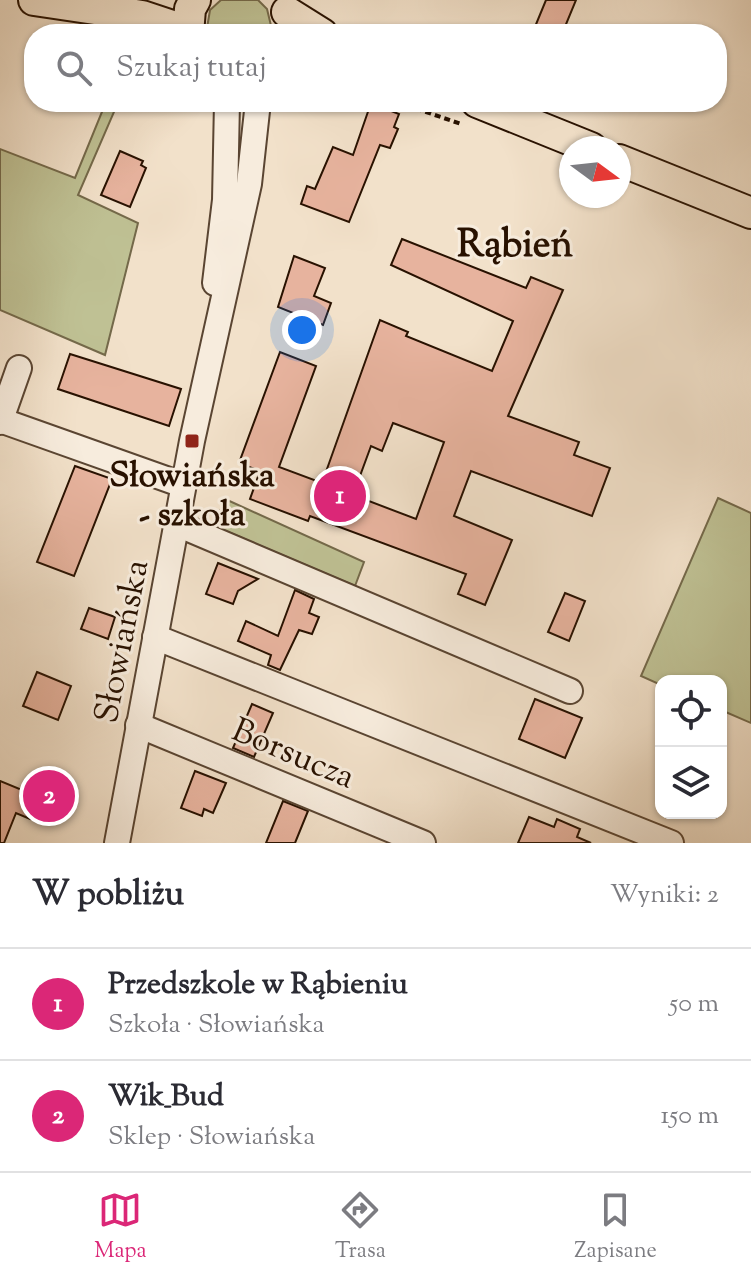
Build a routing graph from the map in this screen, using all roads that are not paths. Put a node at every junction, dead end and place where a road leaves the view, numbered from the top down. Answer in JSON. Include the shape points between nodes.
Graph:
{"nodes":[{"id":1,"x":34,"y":0,"type":"edge"},
{"id":2,"x":195,"y":0,"type":"edge"},
{"id":3,"x":165,"y":24,"type":"edge"},
{"id":4,"x":190,"y":24,"type":"edge"},
{"id":5,"x":227,"y":112,"type":"edge"},
{"id":6,"x":257,"y":112,"type":"edge"},
{"id":7,"x":502,"y":112,"type":"edge"},
{"id":8,"x":561,"y":136,"type":"edge"},
{"id":9,"x":631,"y":165,"type":"edge"},
{"id":10,"x":751,"y":213,"type":"edge"},
{"id":11,"x":209,"y":358,"type":"junction"},
{"id":12,"x":19,"y":368,"type":"dead end"},
{"id":13,"x":0,"y":421,"type":"edge"},
{"id":14,"x":183,"y":485,"type":"junction"},
{"id":15,"x":177,"y":524,"type":"junction"},
{"id":16,"x":155,"y":637,"type":"junction"},
{"id":17,"x":570,"y":691,"type":"dead end"},
{"id":18,"x":138,"y":725,"type":"junction"},
{"id":19,"x":117,"y":843,"type":"edge"},
{"id":20,"x":423,"y":843,"type":"edge"},
{"id":21,"x":671,"y":843,"type":"edge"}],
"edges":[{"from":1,"to":3,"type":"main road"},
{"from":2,"to":4,"type":"main road"},
{"from":5,"to":11,"type":"street","name":"Słowiańska","via":[[225,200]]},
{"from":6,"to":11,"type":"street","name":"Słowiańska","via":[[240,234]]},
{"from":7,"to":8,"type":"main road"},
{"from":9,"to":10,"type":"main road"},
{"from":11,"to":14,"type":"street","name":"Słowiańska"},
{"from":12,"to":13,"type":"street"},
{"from":13,"to":14,"type":"street"},
{"from":14,"to":15,"type":"street","name":"Słowiańska"},
{"from":15,"to":16,"type":"street","name":"Słowiańska"},
{"from":15,"to":17,"type":"street"},
{"from":16,"to":18,"type":"street","name":"Słowiańska"},
{"from":16,"to":21,"type":"street"},
{"from":18,"to":19,"type":"street","name":"Słowiańska"},
{"from":18,"to":20,"type":"street","name":"Borsucza"}]}
